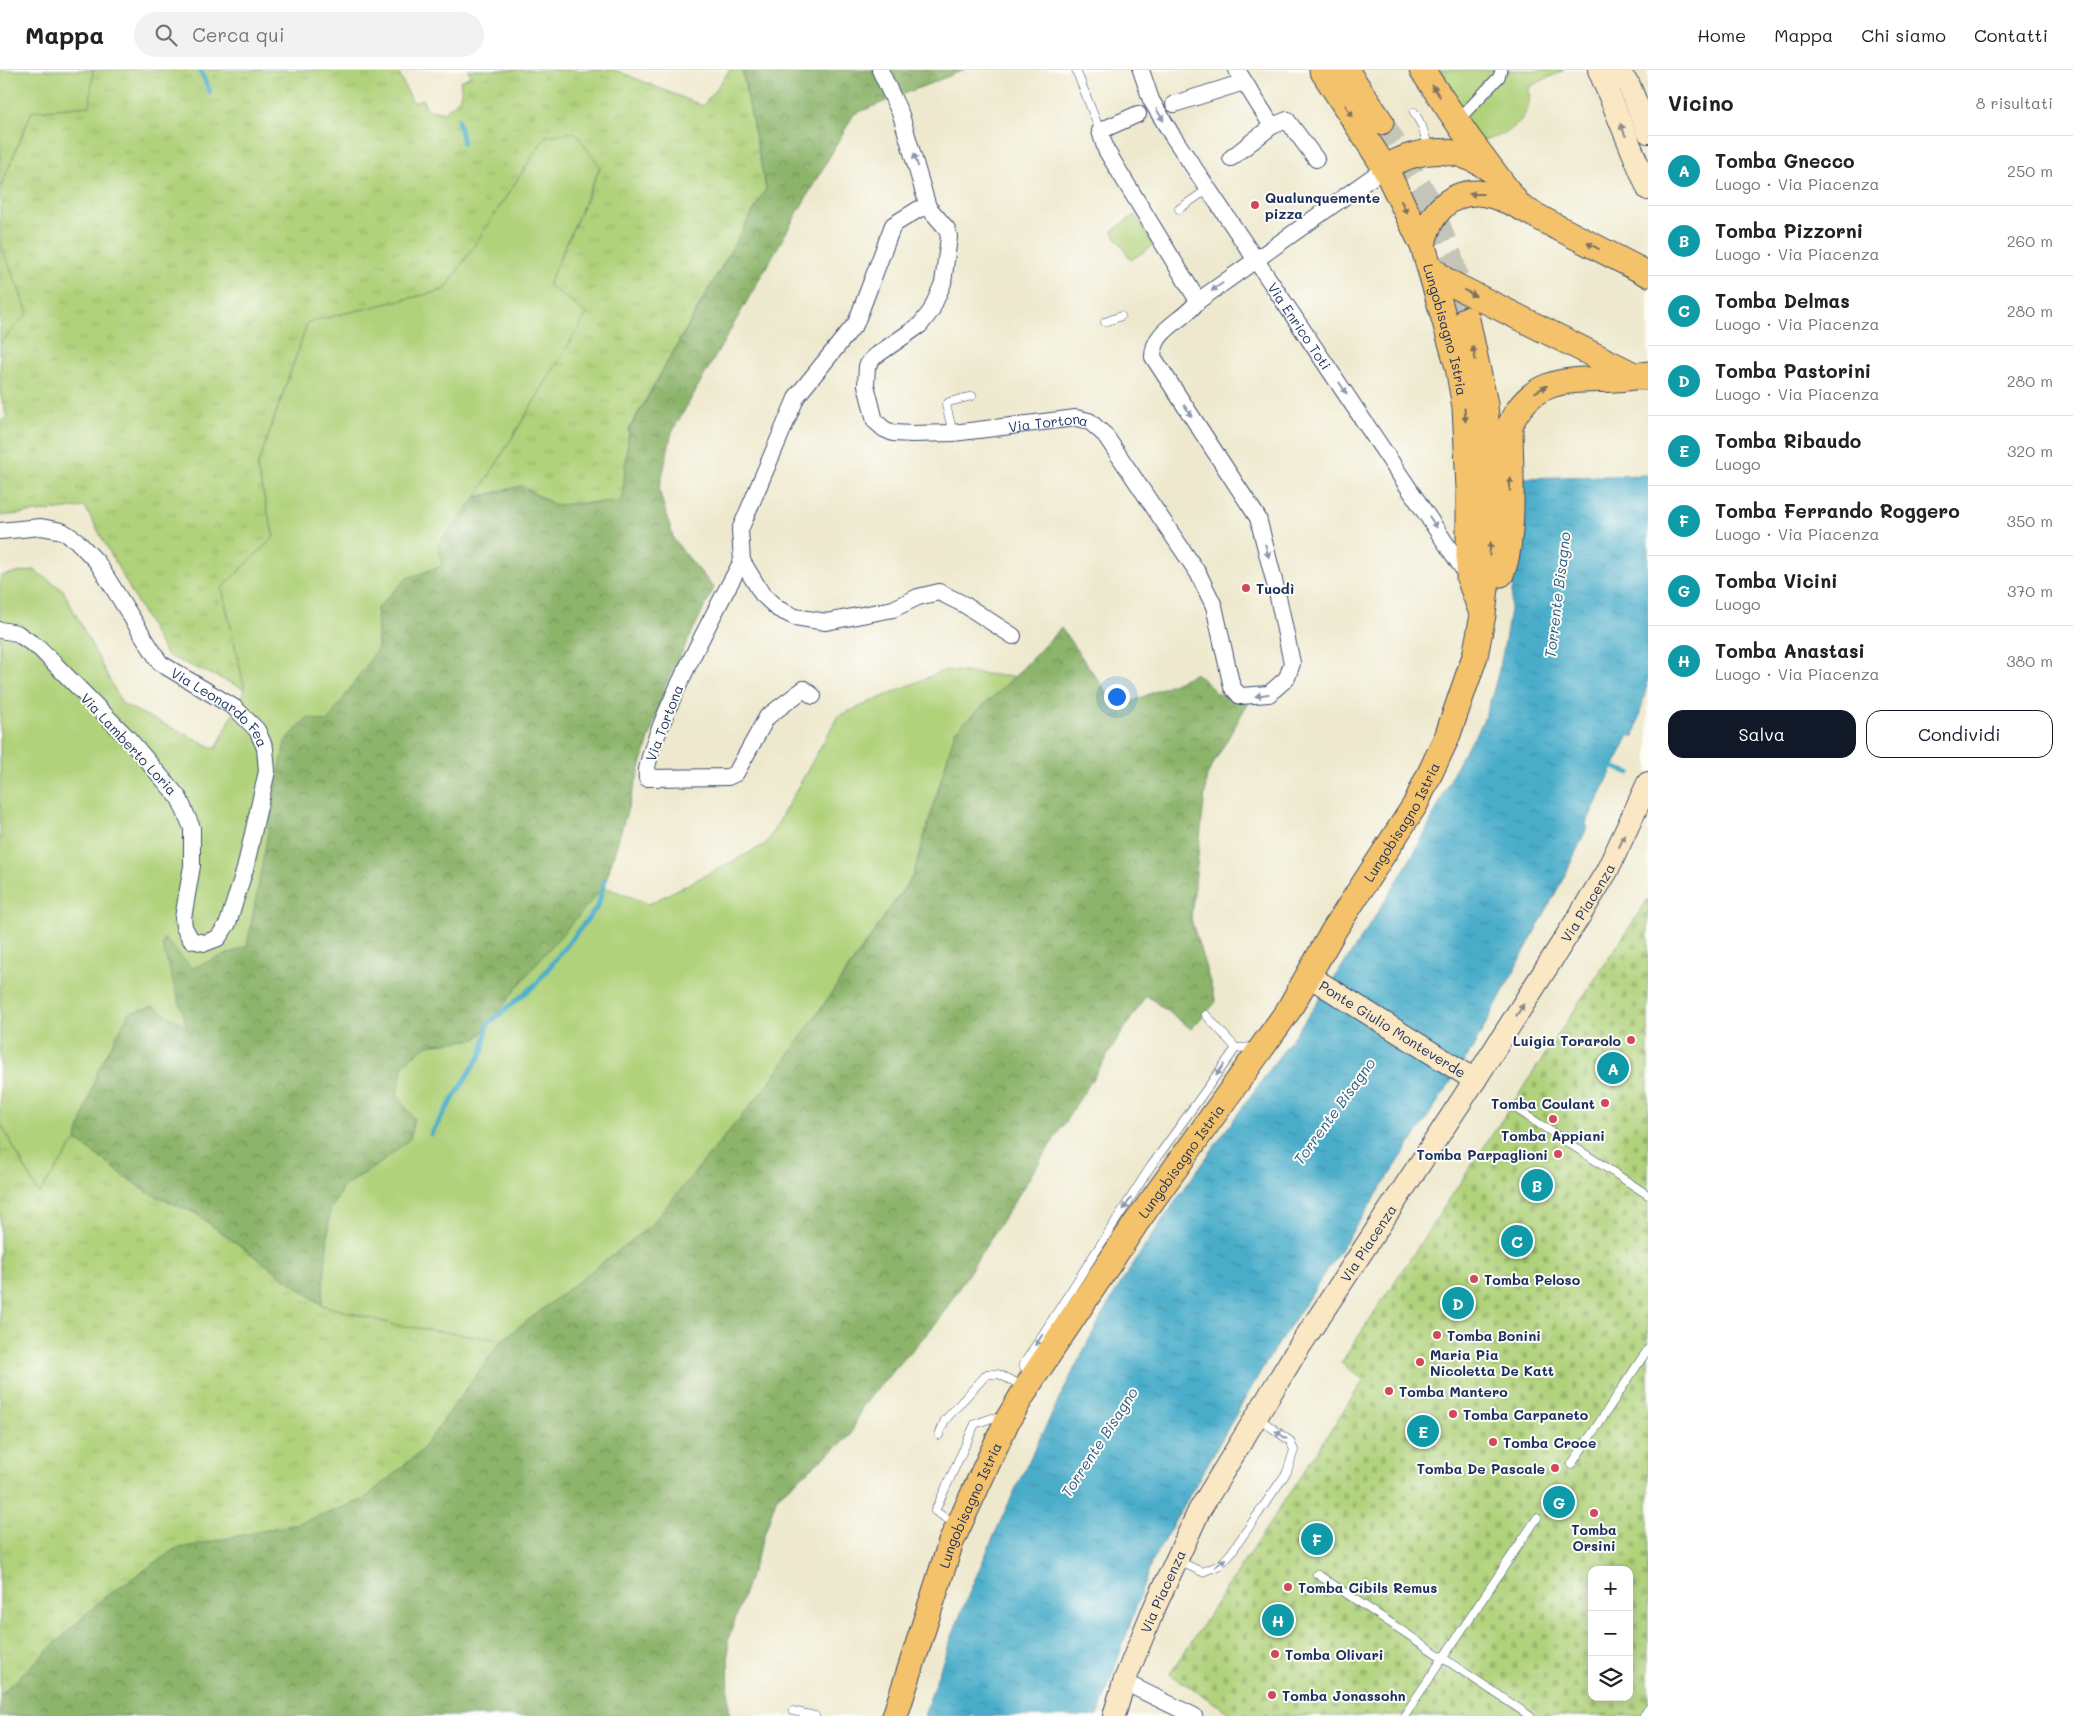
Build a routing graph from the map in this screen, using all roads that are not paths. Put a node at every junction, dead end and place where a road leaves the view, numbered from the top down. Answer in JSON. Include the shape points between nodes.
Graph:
{"nodes":[{"id":1,"x":880,"y":70,"type":"edge"},
{"id":2,"x":1076,"y":70,"type":"edge"},
{"id":3,"x":1140,"y":70,"type":"edge"},
{"id":4,"x":1322,"y":70,"type":"edge"},
{"id":5,"x":1346,"y":70,"type":"edge"},
{"id":6,"x":1422,"y":70,"type":"edge"},
{"id":7,"x":1501,"y":70,"type":"edge"},
{"id":8,"x":1599,"y":70,"type":"edge"},
{"id":9,"x":1240,"y":76,"type":"edge"},
{"id":10,"x":1622,"y":77,"type":"edge"},
{"id":11,"x":1174,"y":104,"type":"dead end"},
{"id":12,"x":1648,"y":111,"type":"edge"},
{"id":13,"x":1414,"y":112,"type":"dead end"},
{"id":14,"x":1138,"y":114,"type":"dead end"},
{"id":15,"x":1462,"y":116,"type":"dead end"},
{"id":16,"x":1381,"y":122,"type":"tunnel mouth"},
{"id":17,"x":1272,"y":126,"type":"junction"},
{"id":18,"x":1100,"y":131,"type":"junction"},
{"id":19,"x":1648,"y":132,"type":"edge"},
{"id":20,"x":1429,"y":150,"type":"junction"},
{"id":21,"x":1231,"y":158,"type":"dead end"},
{"id":22,"x":1316,"y":160,"type":"dead end"},
{"id":23,"x":1385,"y":168,"type":"junction"},
{"id":24,"x":1495,"y":174,"type":"junction"},
{"id":25,"x":1648,"y":189,"type":"edge"},
{"id":26,"x":1208,"y":190,"type":"junction"},
{"id":27,"x":928,"y":207,"type":"junction"},
{"id":28,"x":1179,"y":209,"type":"dead end"},
{"id":29,"x":1522,"y":209,"type":"junction"},
{"id":30,"x":1426,"y":256,"type":"junction"},
{"id":31,"x":1257,"y":260,"type":"junction"},
{"id":32,"x":1648,"y":274,"type":"edge"},
{"id":33,"x":1198,"y":301,"type":"junction"},
{"id":34,"x":1120,"y":316,"type":"dead end"},
{"id":35,"x":1467,"y":318,"type":"tunnel mouth"},
{"id":36,"x":1105,"y":322,"type":"dead end"},
{"id":37,"x":1643,"y":376,"type":"edge"},
{"id":38,"x":972,"y":396,"type":"dead end"},
{"id":39,"x":953,"y":433,"type":"junction"},
{"id":40,"x":0,"y":531,"type":"edge"},
{"id":41,"x":742,"y":561,"type":"junction"},
{"id":42,"x":1469,"y":578,"type":"junction"},
{"id":43,"x":1483,"y":615,"type":"junction"},
{"id":44,"x":0,"y":630,"type":"edge"},
{"id":45,"x":1013,"y":636,"type":"dead end"},
{"id":46,"x":813,"y":696,"type":"dead end"},
{"id":47,"x":1647,"y":789,"type":"edge"},
{"id":48,"x":184,"y":927,"type":"joint"},
{"id":49,"x":1334,"y":930,"type":"junction"},
{"id":50,"x":1316,"y":981,"type":"junction"},
{"id":51,"x":1206,"y":1015,"type":"dead end"},
{"id":52,"x":1247,"y":1054,"type":"junction"},
{"id":53,"x":1474,"y":1080,"type":"junction"},
{"id":54,"x":1512,"y":1106,"type":"dead end"},
{"id":55,"x":1648,"y":1195,"type":"edge"},
{"id":56,"x":1648,"y":1349,"type":"edge"},
{"id":57,"x":1029,"y":1384,"type":"junction"},
{"id":58,"x":1256,"y":1417,"type":"junction"},
{"id":59,"x":939,"y":1435,"type":"dead end"},
{"id":60,"x":1571,"y":1465,"type":"dead end"},
{"id":61,"x":1537,"y":1518,"type":"dead end"},
{"id":62,"x":1177,"y":1560,"type":"junction"},
{"id":63,"x":1317,"y":1574,"type":"dead end"},
{"id":64,"x":1444,"y":1658,"type":"junction"},
{"id":65,"x":1124,"y":1682,"type":"junction"},
{"id":66,"x":1648,"y":1709,"type":"edge"},
{"id":67,"x":793,"y":1710,"type":"dead end"},
{"id":68,"x":815,"y":1716,"type":"edge"},
{"id":69,"x":895,"y":1716,"type":"edge"},
{"id":70,"x":1114,"y":1716,"type":"edge"},
{"id":71,"x":1194,"y":1716,"type":"edge"},
{"id":72,"x":1404,"y":1716,"type":"edge"},
{"id":73,"x":1530,"y":1716,"type":"edge"},
{"id":74,"x":1644,"y":1716,"type":"edge"}],
"edges":[{"from":27,"to":1,"type":"street","one_way":true,"via":[[901,115]]},
{"from":2,"to":18,"type":"lane"},
{"from":3,"to":26,"type":"street","name":"Via Enrico Toti","one_way":true,"via":[[1151,100]]},
{"from":4,"to":23,"type":"main road","name":"Lungobisagno Istria","one_way":true},
{"from":5,"to":16,"type":"main road"},
{"from":24,"to":6,"type":"main road","one_way":true},
{"from":7,"to":15,"type":"street","via":[[1499,77]]},
{"from":25,"to":8,"type":"main road","one_way":true},
{"from":9,"to":11,"type":"street"},
{"from":9,"to":17,"type":"street"},
{"from":10,"to":12,"type":"street"},
{"from":10,"to":19,"type":"main road"},
{"from":13,"to":20,"type":"lane"},
{"from":14,"to":18,"type":"street"},
{"from":17,"to":21,"type":"street"},
{"from":17,"to":22,"type":"street","via":[[1287,120]]},
{"from":18,"to":33,"type":"street","via":[[1106,150]]},
{"from":20,"to":23,"type":"main road"},
{"from":20,"to":24,"type":"main road","via":[[1470,158]]},
{"from":23,"to":30,"type":"main road","name":"Lungobisagno Istria","one_way":true},
{"from":23,"to":31,"type":"street","name":"Via Tortona"},
{"from":24,"to":29,"type":"main road"},
{"from":26,"to":28,"type":"lane"},
{"from":26,"to":31,"type":"street","name":"Via Enrico Toti"},
{"from":27,"to":39,"type":"street","name":"Via Tortona","via":[[947,229],[949,237],[943,283],[931,311],[920,324],[874,357],[867,366],[866,385],[873,416],[884,429],[893,433]]},
{"from":27,"to":41,"type":"street","via":[[893,225],[856,323],[797,396],[740,530]]},
{"from":29,"to":30,"type":"main road","one_way":true,"via":[[1487,194],[1457,197],[1440,209],[1428,226]]},
{"from":32,"to":29,"type":"main road","one_way":true},
{"from":30,"to":37,"type":"main road","one_way":true,"via":[[1446,281]]},
{"from":30,"to":42,"type":"main road","name":"Lungobisagno Istria","one_way":true,"via":[[1458,367],[1465,408]]},
{"from":31,"to":33,"type":"street","name":"Via Tortona","one_way":true},
{"from":31,"to":42,"type":"street","name":"Via Enrico Toti","one_way":true},
{"from":33,"to":39,"type":"street","name":"Via Tortona","one_way":true,"via":[[1191,311],[1164,331],[1153,348],[1153,357],[1258,518],[1292,663],[1287,678],[1269,694],[1240,696],[1232,687],[1214,606],[1198,573],[1096,425],[1076,418]]},
{"from":34,"to":36,"type":"lane"},
{"from":43,"to":35,"type":"main road","name":"Lungobisagno Istria","one_way":true,"via":[[1491,542],[1489,448],[1485,404]]},
{"from":43,"to":37,"type":"main road","one_way":true,"via":[[1505,566],[1509,538],[1510,425],[1516,412],[1530,395],[1551,384]]},
{"from":38,"to":39,"type":"lane","via":[[946,405]]},
{"from":40,"to":48,"type":"street","name":"Via Leonardo Fea","via":[[41,527],[62,531],[76,540],[97,562],[160,663],[234,708],[257,730],[265,748],[267,771],[245,869],[228,922],[218,938],[205,943],[191,940]]},
{"from":41,"to":45,"type":"street","via":[[762,594],[778,609],[795,617],[826,622],[893,609],[918,597],[939,592]]},
{"from":41,"to":46,"type":"street","name":"Via Tortona","via":[[658,732],[647,778],[728,777],[736,773],[767,717],[804,689]]},
{"from":42,"to":43,"type":"main road","name":"Lungobisagno Istria"},
{"from":43,"to":49,"type":"main road","name":"Lungobisagno Istria","via":[[1475,656],[1450,728],[1415,805]]},
{"from":44,"to":48,"type":"street","name":"Via Lamberto Loria","via":[[17,633],[40,650],[128,738],[179,798],[192,828],[192,866]]},
{"from":53,"to":47,"type":"main road","name":"Via Piacenza","one_way":true,"via":[[1607,871]]},
{"from":49,"to":50,"type":"main road","name":"Lungobisagno Istria"},
{"from":49,"to":52,"type":"main road","via":[[1286,991]]},
{"from":50,"to":52,"type":"main road","name":"Lungobisagno Istria"},
{"from":50,"to":53,"type":"main road","name":"Ponte Giulio Monteverde"},
{"from":51,"to":52,"type":"lane"},
{"from":52,"to":57,"type":"main road","name":"Lungobisagno Istria","via":[[1160,1172]]},
{"from":53,"to":58,"type":"main road","name":"Via Piacenza"},
{"from":54,"to":55,"type":"lane"},
{"from":56,"to":60,"type":"lane"},
{"from":57,"to":59,"type":"lane","via":[[998,1374],[987,1374],[945,1420]]},
{"from":57,"to":69,"type":"main road","name":"Lungobisagno Istria","via":[[1007,1421],[958,1526]]},
{"from":58,"to":62,"type":"main road","name":"Via Piacenza","via":[[1199,1511]]},
{"from":62,"to":58,"type":"lane","one_way":true,"via":[[1202,1572],[1220,1565],[1287,1472],[1294,1450],[1290,1441]]},
{"from":61,"to":64,"type":"lane"},
{"from":62,"to":65,"type":"main road","name":"Via Piacenza"},
{"from":63,"to":64,"type":"lane"},
{"from":64,"to":72,"type":"lane"},
{"from":64,"to":73,"type":"lane"},
{"from":65,"to":70,"type":"main road","name":"Via Piacenza"},
{"from":65,"to":71,"type":"street"},
{"from":66,"to":74,"type":"lane"},
{"from":67,"to":68,"type":"lane"}]}
